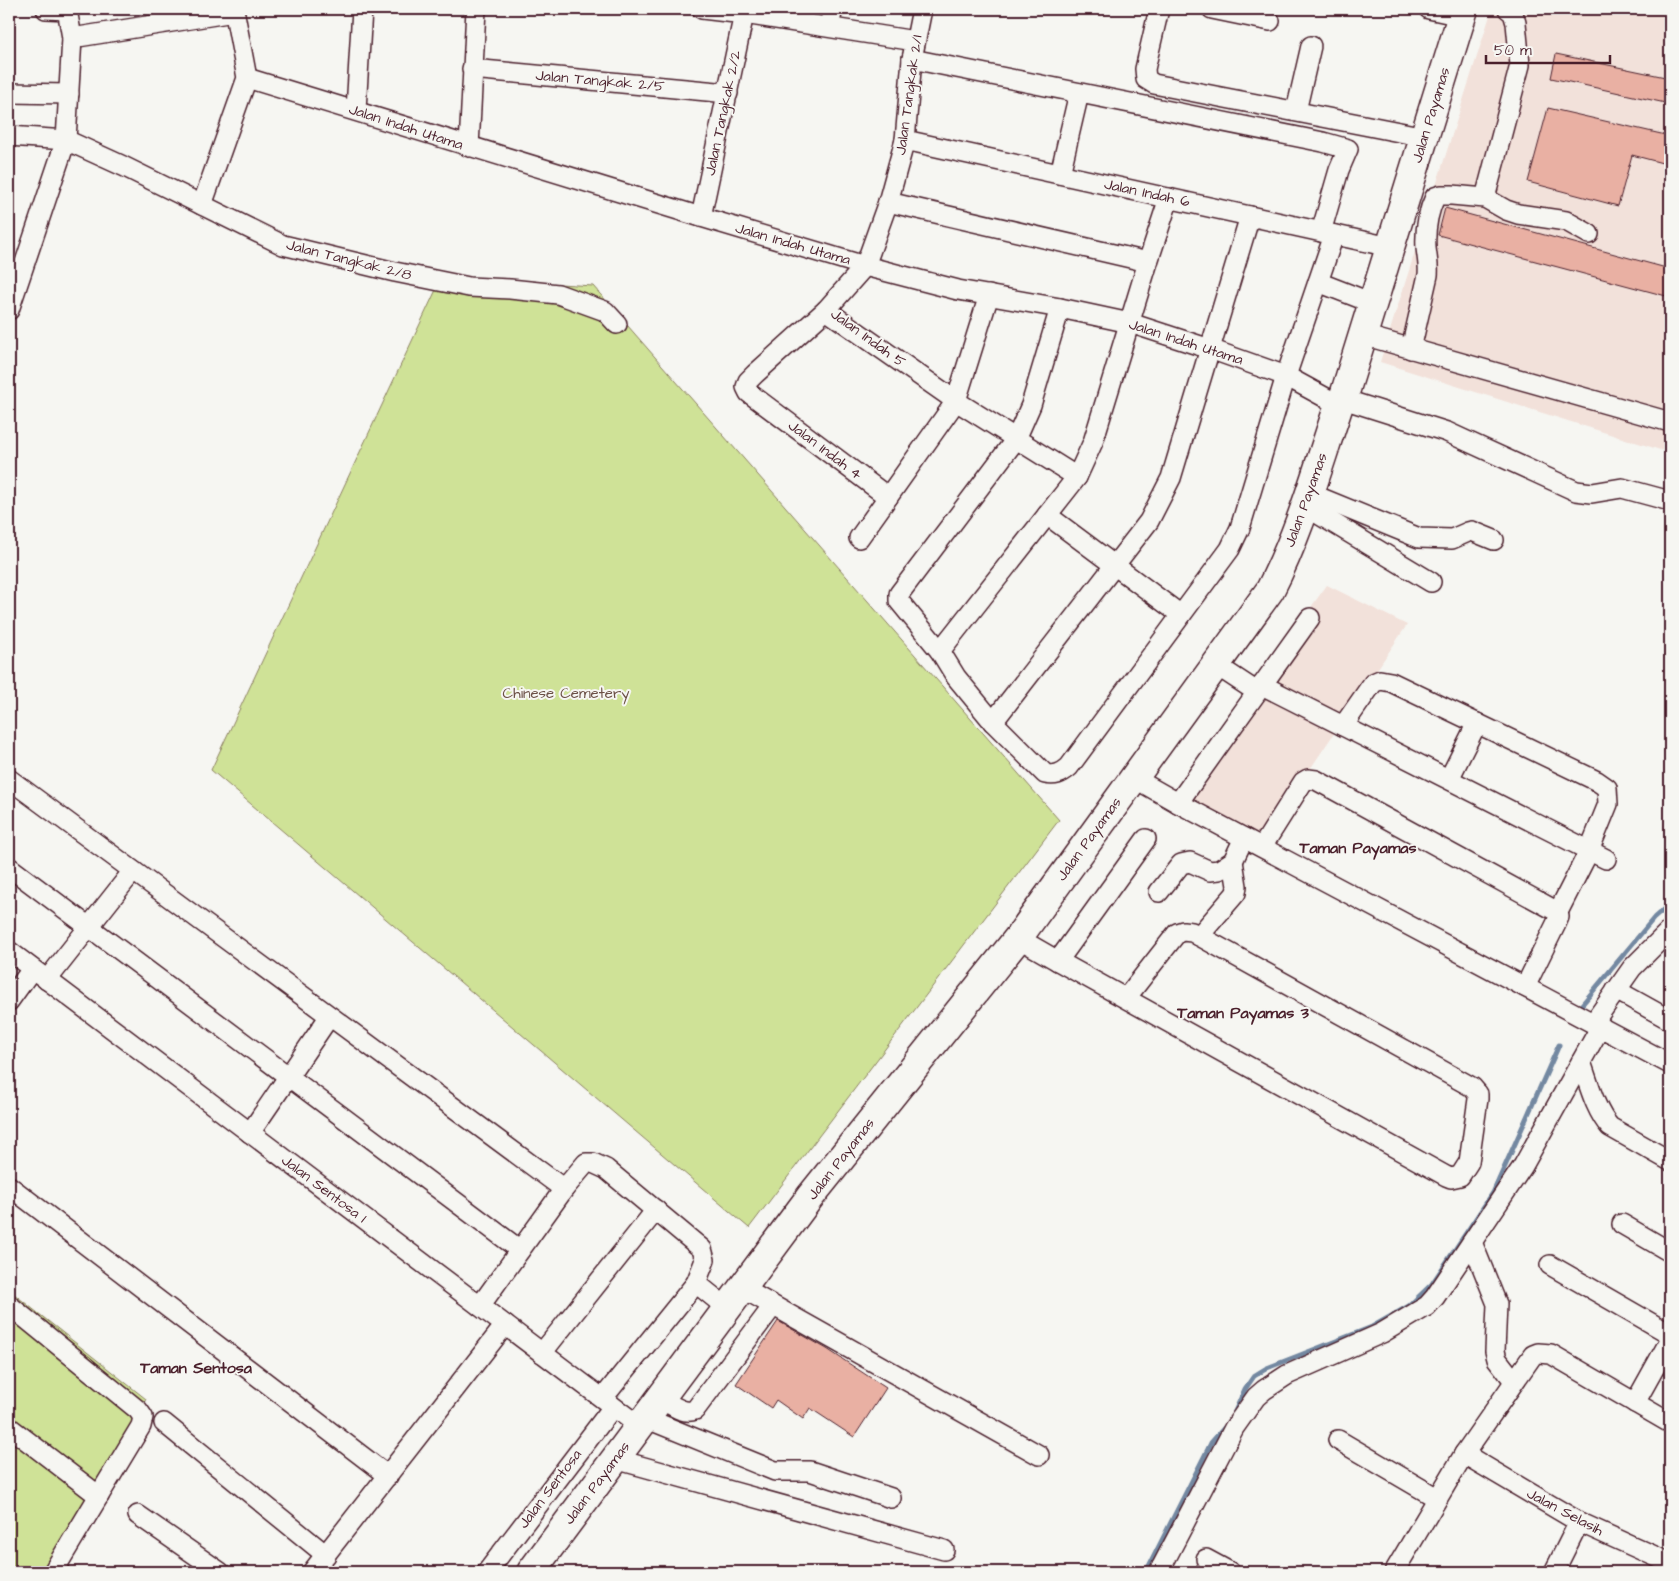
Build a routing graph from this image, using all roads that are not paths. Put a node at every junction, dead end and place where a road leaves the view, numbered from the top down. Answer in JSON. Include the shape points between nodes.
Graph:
{"nodes":[{"id":1,"x":46,"y":9,"type":"edge"},
{"id":2,"x":67,"y":9,"type":"edge"},
{"id":3,"x":362,"y":9,"type":"edge"},
{"id":4,"x":476,"y":9,"type":"edge"},
{"id":5,"x":702,"y":9,"type":"edge"},
{"id":6,"x":922,"y":9,"type":"edge"},
{"id":7,"x":1159,"y":9,"type":"edge"},
{"id":8,"x":1212,"y":9,"type":"edge"},
{"id":9,"x":1429,"y":9,"type":"edge"},
{"id":10,"x":1508,"y":9,"type":"edge"},
{"id":11,"x":234,"y":10,"type":"edge"},
{"id":12,"x":745,"y":11,"type":"edge"},
{"id":13,"x":1462,"y":12,"type":"edge"},
{"id":14,"x":156,"y":17,"type":"edge"},
{"id":15,"x":831,"y":18,"type":"edge"},
{"id":16,"x":1270,"y":21,"type":"dead end"},
{"id":17,"x":72,"y":38,"type":"junction"},
{"id":18,"x":1311,"y":46,"type":"dead end"},
{"id":19,"x":914,"y":50,"type":"junction"},
{"id":20,"x":472,"y":69,"type":"junction"},
{"id":21,"x":246,"y":78,"type":"junction"},
{"id":22,"x":9,"y":93,"type":"edge"},
{"id":23,"x":728,"y":93,"type":"junction"},
{"id":24,"x":1079,"y":93,"type":"junction"},
{"id":25,"x":69,"y":94,"type":"junction"},
{"id":26,"x":356,"y":110,"type":"junction"},
{"id":27,"x":1296,"y":111,"type":"junction"},
{"id":28,"x":1360,"y":123,"type":"junction"},
{"id":29,"x":9,"y":136,"type":"edge"},
{"id":30,"x":1425,"y":137,"type":"junction"},
{"id":31,"x":66,"y":140,"type":"junction"},
{"id":32,"x":905,"y":140,"type":"junction"},
{"id":33,"x":469,"y":147,"type":"junction"},
{"id":34,"x":1348,"y":149,"type":"junction"},
{"id":35,"x":1060,"y":174,"type":"junction"},
{"id":36,"x":1169,"y":198,"type":"junction"},
{"id":37,"x":1484,"y":198,"type":"junction"},
{"id":38,"x":888,"y":202,"type":"junction"},
{"id":39,"x":202,"y":205,"type":"junction"},
{"id":40,"x":1250,"y":216,"type":"junction"},
{"id":41,"x":701,"y":217,"type":"junction"},
{"id":42,"x":1328,"y":233,"type":"junction"},
{"id":43,"x":1589,"y":234,"type":"dead end"},
{"id":44,"x":1390,"y":247,"type":"junction"},
{"id":45,"x":1148,"y":262,"type":"junction"},
{"id":46,"x":865,"y":266,"type":"junction"},
{"id":47,"x":1318,"y":282,"type":"junction"},
{"id":48,"x":989,"y":295,"type":"junction"},
{"id":49,"x":1372,"y":302,"type":"junction"},
{"id":50,"x":1060,"y":308,"type":"junction"},
{"id":51,"x":9,"y":310,"type":"edge"},
{"id":52,"x":826,"y":310,"type":"junction"},
{"id":53,"x":1130,"y":323,"type":"junction"},
{"id":54,"x":617,"y":324,"type":"dead end"},
{"id":55,"x":1363,"y":335,"type":"junction"},
{"id":56,"x":1210,"y":348,"type":"junction"},
{"id":57,"x":1411,"y":348,"type":"junction"},
{"id":58,"x":1286,"y":376,"type":"junction"},
{"id":59,"x":956,"y":401,"type":"junction"},
{"id":60,"x":1341,"y":402,"type":"junction"},
{"id":61,"x":1670,"y":422,"type":"edge"},
{"id":62,"x":1016,"y":439,"type":"junction"},
{"id":63,"x":1076,"y":477,"type":"junction"},
{"id":64,"x":888,"y":497,"type":"junction"},
{"id":65,"x":1307,"y":500,"type":"junction"},
{"id":66,"x":1670,"y":501,"type":"edge"},
{"id":67,"x":1047,"y":515,"type":"junction"},
{"id":68,"x":860,"y":538,"type":"dead end"},
{"id":69,"x":1494,"y":540,"type":"dead end"},
{"id":70,"x":1114,"y":565,"type":"junction"},
{"id":71,"x":1431,"y":582,"type":"dead end"},
{"id":72,"x":1181,"y":615,"type":"junction"},
{"id":73,"x":1310,"y":618,"type":"dead end"},
{"id":74,"x":940,"y":651,"type":"junction"},
{"id":75,"x":1216,"y":665,"type":"junction"},
{"id":76,"x":1260,"y":688,"type":"junction"},
{"id":77,"x":993,"y":722,"type":"junction"},
{"id":78,"x":1477,"y":723,"type":"junction"},
{"id":79,"x":1343,"y":726,"type":"junction"},
{"id":80,"x":1134,"y":778,"type":"junction"},
{"id":81,"x":9,"y":779,"type":"edge"},
{"id":82,"x":1449,"y":779,"type":"junction"},
{"id":83,"x":1178,"y":803,"type":"junction"},
{"id":84,"x":1244,"y":838,"type":"junction"},
{"id":85,"x":1146,"y":839,"type":"dead end"},
{"id":86,"x":1262,"y":848,"type":"junction"},
{"id":87,"x":1598,"y":855,"type":"junction"},
{"id":88,"x":1233,"y":861,"type":"junction"},
{"id":89,"x":9,"y":867,"type":"edge"},
{"id":90,"x":133,"y":871,"type":"junction"},
{"id":91,"x":1159,"y":892,"type":"dead end"},
{"id":92,"x":1558,"y":912,"type":"junction"},
{"id":93,"x":89,"y":928,"type":"junction"},
{"id":94,"x":1670,"y":930,"type":"edge"},
{"id":95,"x":1199,"y":936,"type":"junction"},
{"id":96,"x":1018,"y":938,"type":"junction"},
{"id":97,"x":9,"y":951,"type":"edge"},
{"id":98,"x":1058,"y":961,"type":"junction"},
{"id":99,"x":32,"y":968,"type":"junction"},
{"id":100,"x":47,"y":980,"type":"junction"},
{"id":101,"x":1525,"y":987,"type":"junction"},
{"id":102,"x":1616,"y":990,"type":"junction"},
{"id":103,"x":1126,"y":998,"type":"junction"},
{"id":104,"x":9,"y":1001,"type":"edge"},
{"id":105,"x":329,"y":1017,"type":"junction"},
{"id":106,"x":1670,"y":1020,"type":"edge"},
{"id":107,"x":1597,"y":1024,"type":"junction"},
{"id":108,"x":1582,"y":1062,"type":"junction"},
{"id":109,"x":1670,"y":1064,"type":"edge"},
{"id":110,"x":288,"y":1076,"type":"junction"},
{"id":111,"x":250,"y":1133,"type":"junction"},
{"id":112,"x":1670,"y":1161,"type":"edge"},
{"id":113,"x":9,"y":1186,"type":"edge"},
{"id":114,"x":564,"y":1189,"type":"junction"},
{"id":115,"x":656,"y":1210,"type":"junction"},
{"id":116,"x":1622,"y":1224,"type":"dead end"},
{"id":117,"x":1472,"y":1242,"type":"junction"},
{"id":118,"x":520,"y":1250,"type":"junction"},
{"id":119,"x":1670,"y":1252,"type":"edge"},
{"id":120,"x":1550,"y":1264,"type":"dead end"},
{"id":121,"x":696,"y":1284,"type":"junction"},
{"id":122,"x":735,"y":1298,"type":"junction"},
{"id":123,"x":9,"y":1305,"type":"edge"},
{"id":124,"x":480,"y":1306,"type":"junction"},
{"id":125,"x":773,"y":1306,"type":"junction"},
{"id":126,"x":505,"y":1325,"type":"junction"},
{"id":127,"x":1670,"y":1334,"type":"edge"},
{"id":128,"x":1670,"y":1340,"type":"edge"},
{"id":129,"x":542,"y":1353,"type":"junction"},
{"id":130,"x":1514,"y":1381,"type":"junction"},
{"id":131,"x":608,"y":1403,"type":"junction"},
{"id":132,"x":1635,"y":1403,"type":"junction"},
{"id":133,"x":648,"y":1414,"type":"junction"},
{"id":134,"x":164,"y":1423,"type":"dead end"},
{"id":135,"x":1670,"y":1423,"type":"edge"},
{"id":136,"x":9,"y":1427,"type":"edge"},
{"id":137,"x":1338,"y":1440,"type":"dead end"},
{"id":138,"x":1464,"y":1454,"type":"junction"},
{"id":139,"x":1039,"y":1455,"type":"dead end"},
{"id":140,"x":615,"y":1459,"type":"junction"},
{"id":141,"x":388,"y":1476,"type":"junction"},
{"id":142,"x":99,"y":1496,"type":"junction"},
{"id":143,"x":891,"y":1498,"type":"dead end"},
{"id":144,"x":1437,"y":1498,"type":"junction"},
{"id":145,"x":138,"y":1515,"type":"dead end"},
{"id":146,"x":1579,"y":1522,"type":"junction"},
{"id":147,"x":944,"y":1550,"type":"dead end"},
{"id":148,"x":326,"y":1555,"type":"junction"},
{"id":149,"x":1206,"y":1559,"type":"dead end"},
{"id":150,"x":1670,"y":1563,"type":"edge"},
{"id":151,"x":53,"y":1572,"type":"edge"},
{"id":152,"x":220,"y":1572,"type":"edge"},
{"id":153,"x":312,"y":1572,"type":"edge"},
{"id":154,"x":488,"y":1572,"type":"edge"},
{"id":155,"x":531,"y":1572,"type":"edge"},
{"id":156,"x":1159,"y":1572,"type":"edge"},
{"id":157,"x":1230,"y":1572,"type":"edge"},
{"id":158,"x":1394,"y":1572,"type":"edge"},
{"id":159,"x":1554,"y":1572,"type":"edge"}],
"edges":[{"from":1,"to":2,"type":"street"},
{"from":2,"to":17,"type":"street"},
{"from":3,"to":26,"type":"street"},
{"from":4,"to":20,"type":"street"},
{"from":5,"to":12,"type":"street"},
{"from":6,"to":19,"type":"street","name":"Jalan Tangkak 2/1"},
{"from":7,"to":27,"type":"street","via":[[1145,69],[1146,78],[1154,84]]},
{"from":8,"to":16,"type":"street"},
{"from":9,"to":13,"type":"street"},
{"from":10,"to":37,"type":"street","via":[[1516,23],[1520,65]]},
{"from":11,"to":14,"type":"street"},
{"from":11,"to":21,"type":"street"},
{"from":12,"to":15,"type":"street"},
{"from":12,"to":23,"type":"street","name":"Jalan Tangkak 2/2"},
{"from":13,"to":30,"type":"highway","name":"Jalan Payamas"},
{"from":14,"to":17,"type":"street"},
{"from":15,"to":19,"type":"street"},
{"from":17,"to":25,"type":"street"},
{"from":18,"to":27,"type":"street"},
{"from":19,"to":24,"type":"street"},
{"from":19,"to":32,"type":"street","name":"Jalan Tangkak 2/1"},
{"from":20,"to":23,"type":"street","name":"Jalan Tangkak 2/5"},
{"from":20,"to":33,"type":"street"},
{"from":21,"to":26,"type":"street","name":"Jalan Indah Utama"},
{"from":21,"to":39,"type":"street"},
{"from":22,"to":25,"type":"street"},
{"from":23,"to":41,"type":"street","name":"Jalan Tangkak 2/2"},
{"from":24,"to":34,"type":"street"},
{"from":24,"to":35,"type":"street"},
{"from":25,"to":31,"type":"street"},
{"from":26,"to":33,"type":"street","name":"Jalan Indah Utama"},
{"from":27,"to":28,"type":"street"},
{"from":28,"to":30,"type":"street"},
{"from":28,"to":34,"type":"street"},
{"from":29,"to":31,"type":"street"},
{"from":30,"to":44,"type":"highway","name":"Jalan Payamas"},
{"from":31,"to":39,"type":"street","name":"Jalan Tangkak 2/8"},
{"from":31,"to":51,"type":"street"},
{"from":32,"to":35,"type":"street","name":"Jalan Indah 6"},
{"from":32,"to":38,"type":"street","name":"Jalan Tangkak 2/1"},
{"from":33,"to":41,"type":"street","name":"Jalan Indah Utama"},
{"from":34,"to":42,"type":"street","via":[[1339,170]]},
{"from":35,"to":36,"type":"street","name":"Jalan Indah 6"},
{"from":36,"to":40,"type":"street","name":"Jalan Indah 6"},
{"from":36,"to":45,"type":"street"},
{"from":37,"to":43,"type":"street","via":[[1518,214],[1566,221]]},
{"from":37,"to":57,"type":"street","via":[[1441,195],[1432,204],[1426,236],[1428,275]]},
{"from":38,"to":45,"type":"street"},
{"from":38,"to":46,"type":"street","name":"Jalan Tangkak 2/1"},
{"from":39,"to":54,"type":"street","name":"Jalan Tangkak 2/8","via":[[283,245],[452,284],[558,294],[605,311]]},
{"from":40,"to":42,"type":"street","name":"Jalan Indah 6"},
{"from":40,"to":56,"type":"street"},
{"from":41,"to":46,"type":"street","name":"Jalan Indah Utama"},
{"from":42,"to":44,"type":"street","name":"Jalan Indah 6"},
{"from":42,"to":47,"type":"street"},
{"from":44,"to":49,"type":"highway","name":"Jalan Payamas"},
{"from":45,"to":53,"type":"street"},
{"from":46,"to":48,"type":"street","name":"Jalan Indah Utama"},
{"from":46,"to":52,"type":"street","name":"Jalan Indah 5"},
{"from":47,"to":49,"type":"street"},
{"from":47,"to":58,"type":"street"},
{"from":48,"to":50,"type":"street","name":"Jalan Indah Utama"},
{"from":48,"to":59,"type":"street"},
{"from":49,"to":55,"type":"highway","name":"Jalan Payamas"},
{"from":50,"to":53,"type":"street","name":"Jalan Indah Utama"},
{"from":50,"to":62,"type":"street"},
{"from":52,"to":59,"type":"street","name":"Jalan Indah 5"},
{"from":52,"to":64,"type":"street","name":"Jalan Indah 4","via":[[754,374],[748,381],[747,391]]},
{"from":53,"to":56,"type":"street","name":"Jalan Indah Utama"},
{"from":53,"to":63,"type":"street","via":[[1093,442]]},
{"from":55,"to":57,"type":"street"},
{"from":55,"to":60,"type":"highway","name":"Jalan Payamas"},
{"from":56,"to":58,"type":"street","name":"Jalan Indah Utama"},
{"from":56,"to":70,"type":"street","via":[[1171,478],[1149,520]]},
{"from":57,"to":61,"type":"street"},
{"from":58,"to":60,"type":"street","name":"Jalan Indah Utama"},
{"from":58,"to":72,"type":"street","via":[[1240,528],[1230,549]]},
{"from":59,"to":62,"type":"street","name":"Jalan Indah 5"},
{"from":59,"to":64,"type":"street"},
{"from":60,"to":65,"type":"highway","name":"Jalan Payamas"},
{"from":60,"to":66,"type":"street","name":"Jalan Indah Utama","via":[[1447,432],[1576,491],[1592,493],[1622,488]]},
{"from":62,"to":63,"type":"street","name":"Jalan Indah 5"},
{"from":62,"to":74,"type":"street","via":[[899,594],[899,601]]},
{"from":63,"to":67,"type":"street"},
{"from":64,"to":68,"type":"street"},
{"from":65,"to":69,"type":"street","via":[[1421,539],[1456,539],[1472,532]]},
{"from":65,"to":71,"type":"street"},
{"from":65,"to":75,"type":"highway","name":"Jalan Payamas","via":[[1281,570],[1270,590]]},
{"from":67,"to":70,"type":"street"},
{"from":67,"to":74,"type":"street"},
{"from":70,"to":72,"type":"street"},
{"from":70,"to":77,"type":"street"},
{"from":72,"to":77,"type":"street","via":[[1064,772],[1051,776],[1045,774]]},
{"from":73,"to":76,"type":"street"},
{"from":74,"to":77,"type":"street","via":[[956,677]]},
{"from":75,"to":76,"type":"street"},
{"from":75,"to":80,"type":"highway","name":"Jalan Payamas"},
{"from":76,"to":79,"type":"street"},
{"from":76,"to":83,"type":"street"},
{"from":78,"to":79,"type":"street","via":[[1391,682],[1380,680],[1373,683]]},
{"from":78,"to":82,"type":"street"},
{"from":78,"to":87,"type":"street","via":[[1607,788],[1608,804]]},
{"from":79,"to":82,"type":"street"},
{"from":80,"to":83,"type":"street"},
{"from":80,"to":96,"type":"highway","name":"Jalan Payamas"},
{"from":81,"to":90,"type":"street"},
{"from":82,"to":87,"type":"street"},
{"from":83,"to":84,"type":"street"},
{"from":84,"to":86,"type":"street"},
{"from":84,"to":88,"type":"street"},
{"from":85,"to":98,"type":"street"},
{"from":86,"to":92,"type":"street","via":[[1303,782],[1316,780]]},
{"from":86,"to":101,"type":"street"},
{"from":87,"to":92,"type":"street"},
{"from":88,"to":91,"type":"street","via":[[1214,871],[1190,862],[1182,864]]},
{"from":88,"to":95,"type":"street","via":[[1236,893]]},
{"from":89,"to":93,"type":"street"},
{"from":90,"to":93,"type":"street"},
{"from":90,"to":105,"type":"street"},
{"from":92,"to":101,"type":"street","via":[[1556,924]]},
{"from":93,"to":100,"type":"street"},
{"from":93,"to":110,"type":"street"},
{"from":94,"to":102,"type":"street","via":[[1632,968]]},
{"from":95,"to":103,"type":"street","via":[[1187,931],[1177,934]]},
{"from":95,"to":103,"type":"street","via":[[1476,1090],[1478,1099],[1469,1162],[1460,1176],[1446,1176]]},
{"from":96,"to":98,"type":"street"},
{"from":96,"to":122,"type":"highway","name":"Jalan Payamas","via":[[816,1190]]},
{"from":97,"to":99,"type":"street","name":"Jalan Sentosa 1"},
{"from":98,"to":103,"type":"street"},
{"from":99,"to":100,"type":"street","name":"Jalan Sentosa 1"},
{"from":99,"to":104,"type":"street"},
{"from":100,"to":111,"type":"street","name":"Jalan Sentosa 1"},
{"from":101,"to":107,"type":"street"},
{"from":102,"to":106,"type":"street"},
{"from":102,"to":107,"type":"street"},
{"from":105,"to":110,"type":"street"},
{"from":105,"to":114,"type":"street"},
{"from":107,"to":108,"type":"street"},
{"from":107,"to":109,"type":"street"},
{"from":108,"to":112,"type":"street","via":[[1600,1111],[1610,1127]]},
{"from":108,"to":117,"type":"street","via":[[1523,1166]]},
{"from":110,"to":111,"type":"street"},
{"from":110,"to":118,"type":"street"},
{"from":111,"to":124,"type":"street","name":"Jalan Sentosa 1"},
{"from":113,"to":141,"type":"street"},
{"from":114,"to":115,"type":"street","name":"Jalan Sentosa","via":[[586,1164],[593,1163],[606,1169]]},
{"from":114,"to":118,"type":"street","name":"Jalan Sentosa"},
{"from":115,"to":121,"type":"street","name":"Jalan Sentosa","via":[[702,1250],[706,1260]]},
{"from":115,"to":129,"type":"street"},
{"from":116,"to":119,"type":"street"},
{"from":117,"to":130,"type":"street","via":[[1497,1304],[1497,1359]]},
{"from":117,"to":156,"type":"street","via":[[1427,1306],[1382,1333],[1287,1375],[1256,1397],[1234,1428]]},
{"from":118,"to":124,"type":"street","name":"Jalan Sentosa"},
{"from":120,"to":127,"type":"street"},
{"from":121,"to":122,"type":"street"},
{"from":121,"to":131,"type":"street","name":"Jalan Sentosa"},
{"from":122,"to":125,"type":"street"},
{"from":122,"to":133,"type":"highway","name":"Jalan Payamas"},
{"from":123,"to":142,"type":"street","via":[[141,1413],[141,1426]]},
{"from":124,"to":126,"type":"street","name":"Jalan Sentosa 1"},
{"from":125,"to":133,"type":"street","via":[[698,1407],[691,1412]]},
{"from":125,"to":139,"type":"street"},
{"from":126,"to":129,"type":"street","name":"Jalan Sentosa 1"},
{"from":126,"to":141,"type":"street"},
{"from":128,"to":132,"type":"street"},
{"from":129,"to":131,"type":"street","name":"Jalan Sentosa 1"},
{"from":130,"to":132,"type":"street","via":[[1533,1355],[1545,1352]]},
{"from":130,"to":138,"type":"street"},
{"from":131,"to":133,"type":"street","name":"Jalan Sentosa 1"},
{"from":131,"to":154,"type":"street","name":"Jalan Sentosa"},
{"from":132,"to":135,"type":"street"},
{"from":133,"to":140,"type":"highway","name":"Jalan Payamas"},
{"from":133,"to":143,"type":"street","via":[[775,1471],[810,1471]]},
{"from":134,"to":148,"type":"street"},
{"from":136,"to":142,"type":"street"},
{"from":137,"to":144,"type":"street"},
{"from":138,"to":144,"type":"street"},
{"from":138,"to":146,"type":"street","name":"Jalan Selasih"},
{"from":140,"to":147,"type":"street"},
{"from":140,"to":155,"type":"highway","name":"Jalan Payamas"},
{"from":141,"to":148,"type":"street"},
{"from":142,"to":151,"type":"street"},
{"from":144,"to":158,"type":"street"},
{"from":145,"to":152,"type":"street"},
{"from":146,"to":150,"type":"street","name":"Jalan Selasih"},
{"from":146,"to":159,"type":"street"},
{"from":148,"to":153,"type":"street"},
{"from":149,"to":157,"type":"street"}]}
